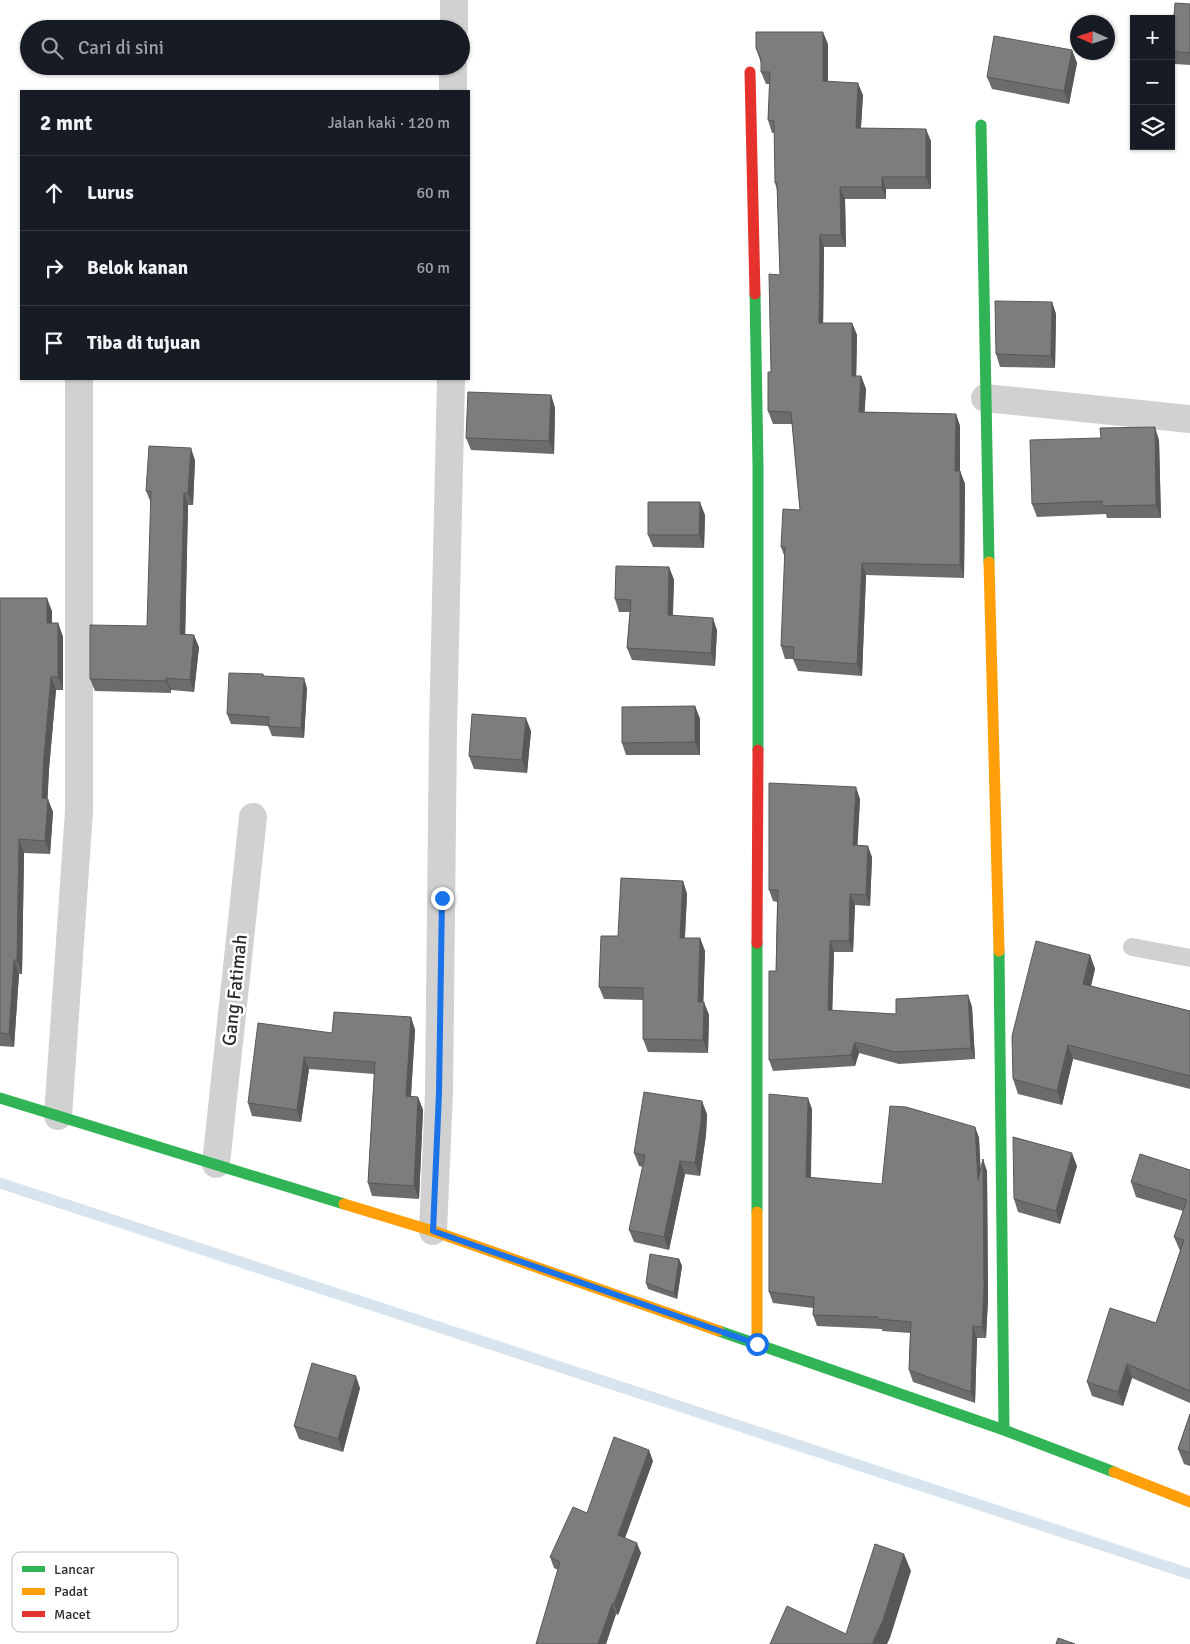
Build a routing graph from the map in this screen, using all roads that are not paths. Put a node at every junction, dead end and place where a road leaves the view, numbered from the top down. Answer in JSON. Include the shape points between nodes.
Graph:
{"nodes":[{"id":1,"x":454,"y":0,"type":"edge"},
{"id":2,"x":454,"y":20,"type":"edge"},
{"id":3,"x":750,"y":72,"type":"dead end"},
{"id":4,"x":453,"y":75,"type":"edge"},
{"id":5,"x":453,"y":90,"type":"edge"},
{"id":6,"x":981,"y":125,"type":"dead end"},
{"id":7,"x":79,"y":380,"type":"edge"},
{"id":8,"x":451,"y":380,"type":"edge"},
{"id":9,"x":985,"y":398,"type":"junction"},
{"id":10,"x":1190,"y":419,"type":"edge"},
{"id":11,"x":253,"y":816,"type":"dead end"},
{"id":12,"x":1132,"y":947,"type":"dead end"},
{"id":13,"x":1190,"y":958,"type":"edge"},
{"id":14,"x":0,"y":1098,"type":"edge"},
{"id":15,"x":58,"y":1116,"type":"junction"},
{"id":16,"x":216,"y":1164,"type":"junction"},
{"id":17,"x":433,"y":1231,"type":"junction"},
{"id":18,"x":757,"y":1344,"type":"junction"},
{"id":19,"x":1004,"y":1430,"type":"junction"},
{"id":20,"x":1190,"y":1502,"type":"edge"}],
"edges":[{"from":1,"to":2,"type":"street"},
{"from":3,"to":18,"type":"street","via":[[758,466]]},
{"from":4,"to":5,"type":"street"},
{"from":6,"to":9,"type":"street"},
{"from":7,"to":15,"type":"street","via":[[79,811]]},
{"from":8,"to":17,"type":"street","via":[[439,1093]]},
{"from":9,"to":10,"type":"street"},
{"from":9,"to":19,"type":"street","via":[[1002,1058]]},
{"from":11,"to":16,"type":"street","name":"Gang Fatimah"},
{"from":12,"to":13,"type":"lane"},
{"from":14,"to":15,"type":"street"},
{"from":15,"to":16,"type":"street"},
{"from":16,"to":17,"type":"street"},
{"from":17,"to":18,"type":"street"},
{"from":18,"to":19,"type":"street"},
{"from":19,"to":20,"type":"street"}]}
